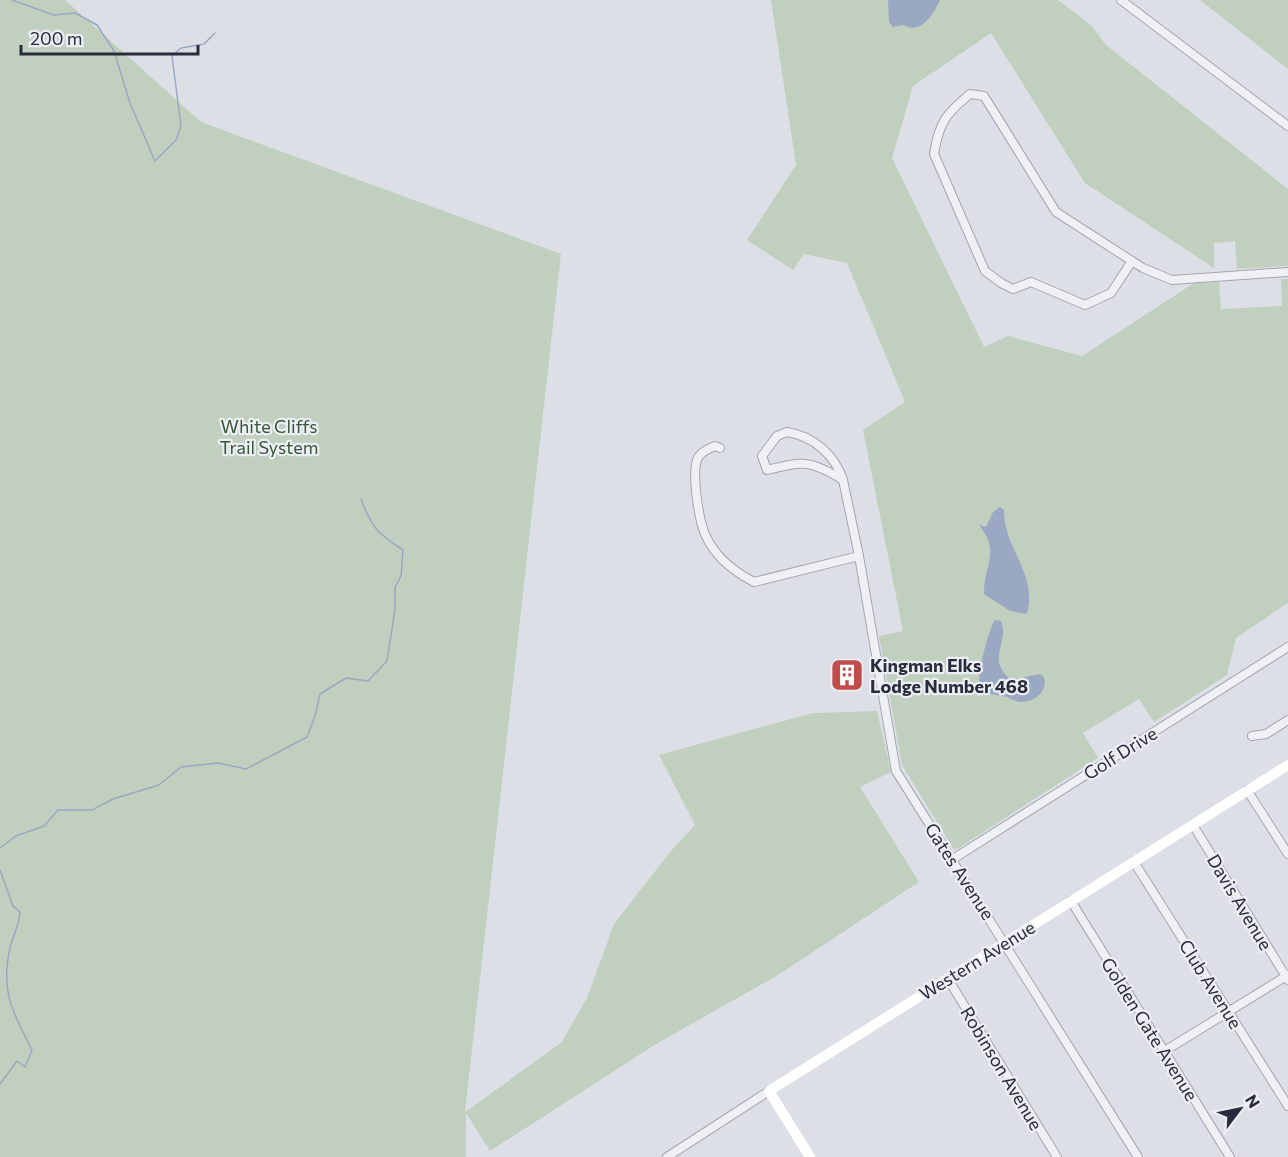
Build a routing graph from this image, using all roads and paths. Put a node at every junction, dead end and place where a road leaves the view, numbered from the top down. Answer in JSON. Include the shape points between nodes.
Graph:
{"nodes":[{"id":1,"x":1121,"y":0,"type":"edge"},
{"id":2,"x":1288,"y":126,"type":"edge"},
{"id":3,"x":1132,"y":261,"type":"junction"},
{"id":4,"x":1288,"y":272,"type":"edge"},
{"id":5,"x":720,"y":448,"type":"dead end"},
{"id":6,"x":843,"y":480,"type":"junction"},
{"id":7,"x":859,"y":556,"type":"junction"},
{"id":8,"x":1288,"y":647,"type":"edge"},
{"id":9,"x":1288,"y":720,"type":"edge"},
{"id":10,"x":1252,"y":736,"type":"dead end"},
{"id":11,"x":1288,"y":765,"type":"edge"},
{"id":12,"x":1247,"y":790,"type":"junction"},
{"id":13,"x":1193,"y":825,"type":"junction"},
{"id":14,"x":1288,"y":854,"type":"edge"},
{"id":15,"x":953,"y":859,"type":"junction"},
{"id":16,"x":1134,"y":862,"type":"junction"},
{"id":17,"x":1071,"y":901,"type":"junction"},
{"id":18,"x":1006,"y":944,"type":"junction"},
{"id":19,"x":1287,"y":977,"type":"edge"},
{"id":20,"x":948,"y":979,"type":"junction"},
{"id":21,"x":1229,"y":1011,"type":"junction"},
{"id":22,"x":1163,"y":1052,"type":"junction"},
{"id":23,"x":769,"y":1091,"type":"junction"},
{"id":24,"x":1288,"y":1106,"type":"edge"},
{"id":25,"x":1226,"y":1156,"type":"edge"},
{"id":26,"x":667,"y":1157,"type":"edge"},
{"id":27,"x":810,"y":1157,"type":"edge"},
{"id":28,"x":1057,"y":1157,"type":"edge"},
{"id":29,"x":1138,"y":1157,"type":"edge"}],
"edges":[{"from":1,"to":2,"type":"street"},
{"from":3,"to":3,"type":"street","via":[[1110,293],[1085,305],[1031,282],[1013,289],[985,271],[934,154],[937,133],[948,112],[970,94],[984,96],[1056,212]]},
{"from":3,"to":4,"type":"street","via":[[1172,280]]},
{"from":5,"to":7,"type":"street","via":[[715,446],[699,456],[695,469],[699,510],[705,534],[734,572],[754,582]]},
{"from":6,"to":6,"type":"street","name":"Gates Avenue","via":[[805,463],[767,470],[762,456],[777,436],[787,432],[798,434],[831,456]]},
{"from":6,"to":7,"type":"street","name":"Gates Avenue"},
{"from":7,"to":15,"type":"street","name":"Gates Avenue","via":[[896,771]]},
{"from":8,"to":15,"type":"street","name":"Golf Drive"},
{"from":9,"to":10,"type":"street","via":[[1266,734]]},
{"from":11,"to":12,"type":"street","name":"Western Avenue"},
{"from":12,"to":13,"type":"street","name":"Western Avenue"},
{"from":12,"to":14,"type":"street"},
{"from":13,"to":16,"type":"street","name":"Western Avenue"},
{"from":13,"to":19,"type":"street","name":"Davis Avenue"},
{"from":15,"to":18,"type":"street","name":"Gates Avenue"},
{"from":16,"to":17,"type":"street","name":"Western Avenue"},
{"from":16,"to":21,"type":"street","name":"Club Avenue"},
{"from":17,"to":18,"type":"street","name":"Western Avenue"},
{"from":17,"to":22,"type":"street","name":"Golden Gate Avenue"},
{"from":18,"to":20,"type":"street","name":"Western Avenue"},
{"from":18,"to":29,"type":"street","name":"Gates Avenue"},
{"from":19,"to":21,"type":"street"},
{"from":20,"to":23,"type":"street","name":"Western Avenue"},
{"from":20,"to":28,"type":"street","name":"Robinson Avenue"},
{"from":21,"to":22,"type":"street"},
{"from":21,"to":24,"type":"street","name":"Club Avenue"},
{"from":22,"to":25,"type":"street","name":"Golden Gate Avenue"},
{"from":23,"to":26,"type":"street","name":"Western Avenue"},
{"from":23,"to":27,"type":"street"}]}
